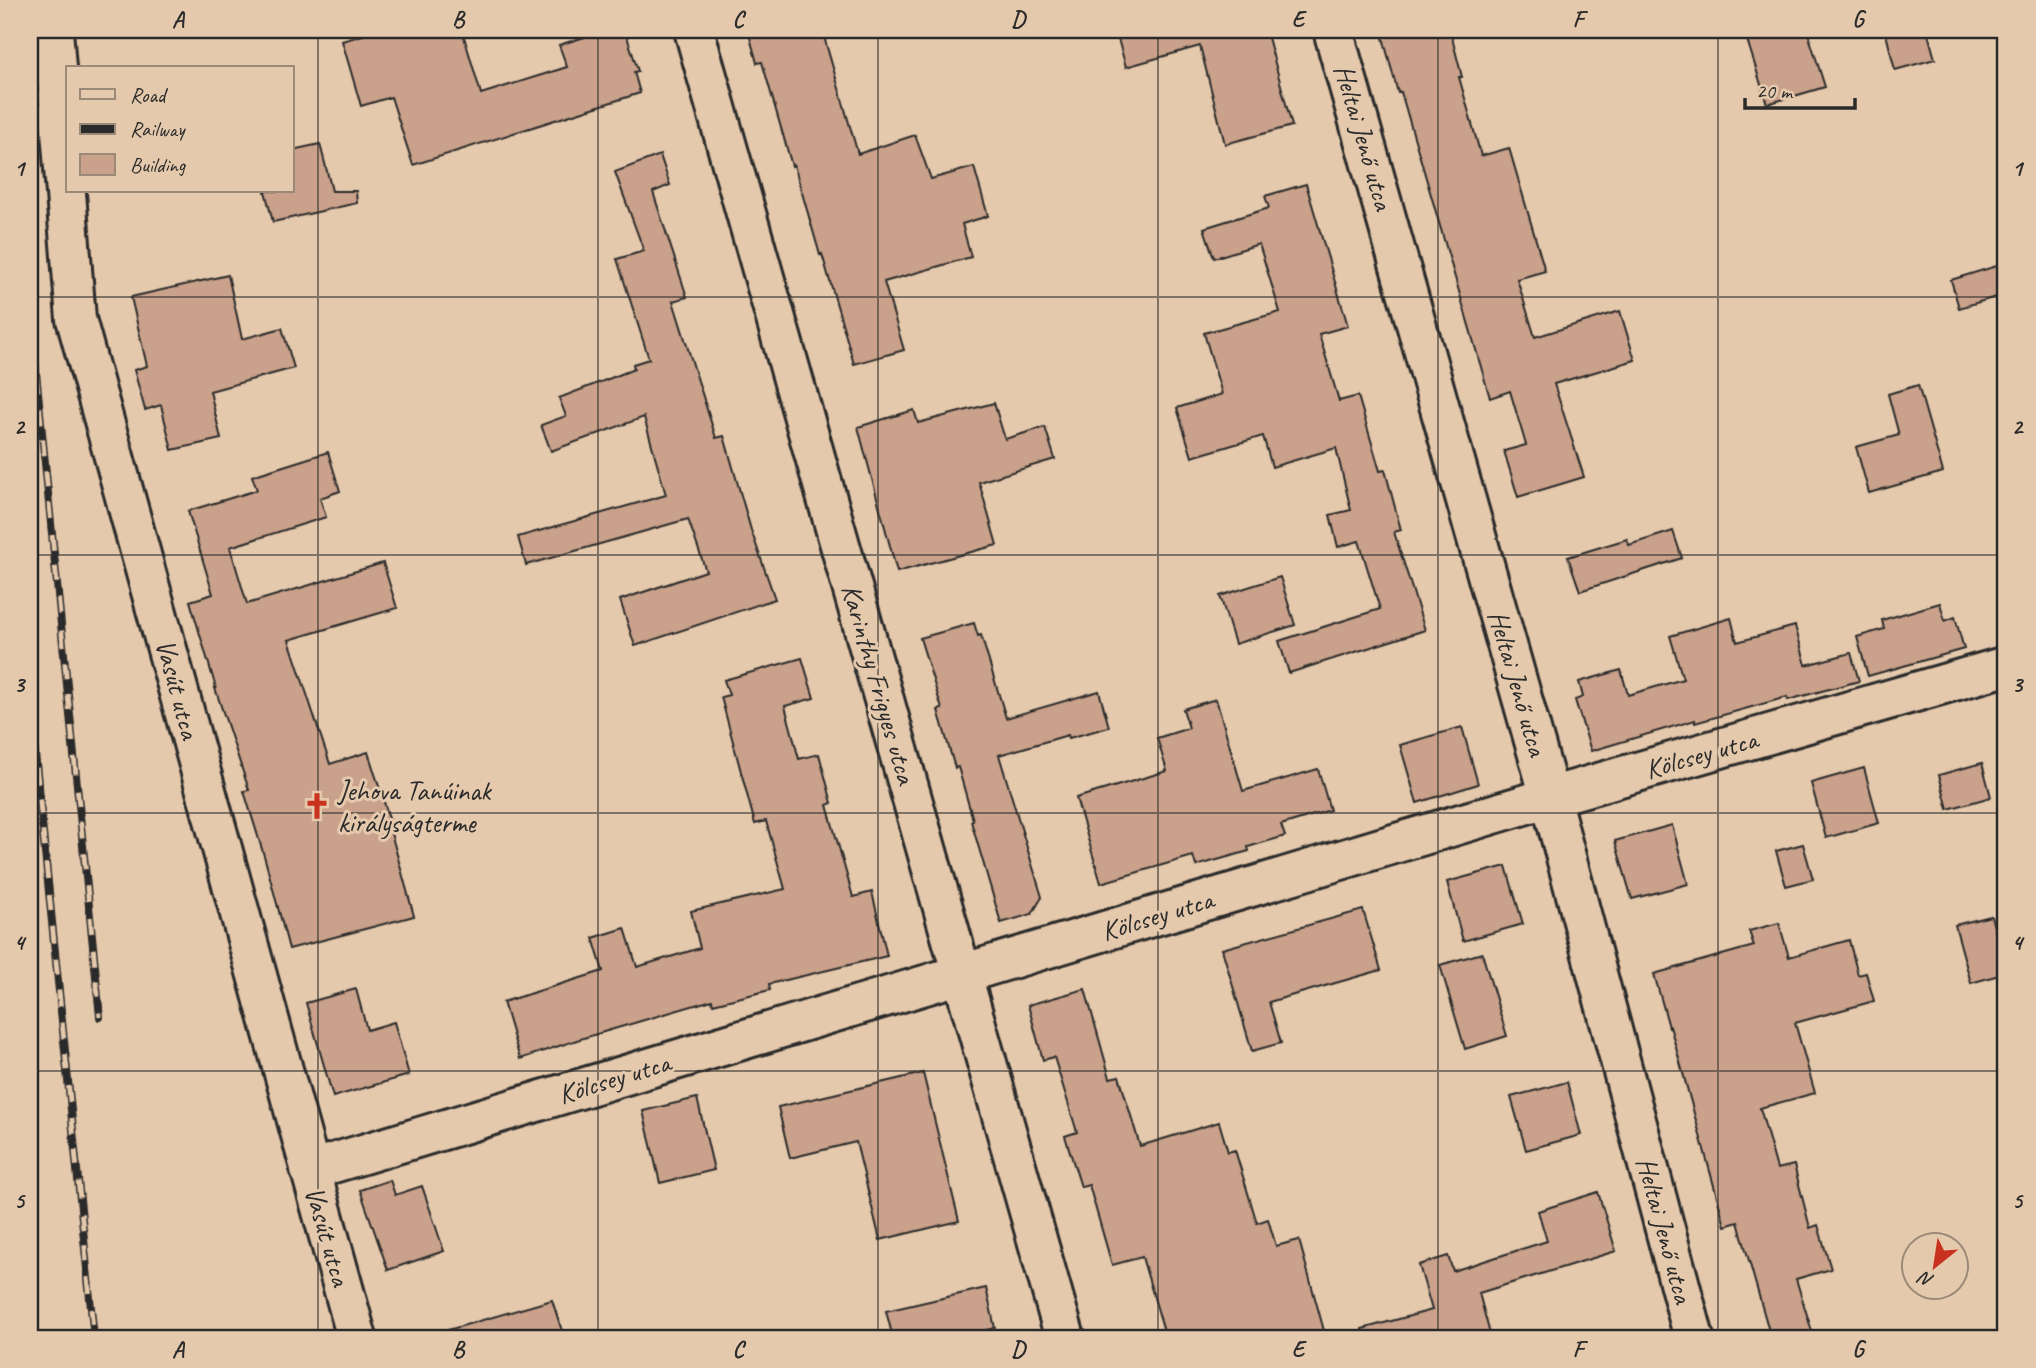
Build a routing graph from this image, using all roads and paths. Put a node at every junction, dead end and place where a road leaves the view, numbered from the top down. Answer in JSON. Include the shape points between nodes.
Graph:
{"nodes":[{"id":1,"x":53,"y":30,"type":"edge"},
{"id":2,"x":694,"y":30,"type":"edge"},
{"id":3,"x":1333,"y":30,"type":"edge"},
{"id":4,"x":2006,"y":666,"type":"edge"},
{"id":5,"x":1550,"y":797,"type":"junction"},
{"id":6,"x":961,"y":973,"type":"junction"},
{"id":7,"x":310,"y":1170,"type":"junction"},
{"id":8,"x":358,"y":1338,"type":"edge"},
{"id":9,"x":1065,"y":1338,"type":"edge"},
{"id":10,"x":1694,"y":1338,"type":"edge"}],
"edges":[{"from":1,"to":7,"type":"street","name":"Vasút utca","via":[[76,319]]},
{"from":2,"to":6,"type":"street","name":"Karinthy Frigyes utca"},
{"from":3,"to":5,"type":"street","name":"Heltai Jenő utca"},
{"from":4,"to":5,"type":"street","name":"Kölcsey utca"},
{"from":5,"to":6,"type":"street","name":"Kölcsey utca"},
{"from":5,"to":10,"type":"street","name":"Heltai Jenő utca"},
{"from":6,"to":7,"type":"street","name":"Kölcsey utca"},
{"from":6,"to":9,"type":"street","name":"Karinthy Frigyes utca"},
{"from":7,"to":8,"type":"street","name":"Vasút utca"}]}
